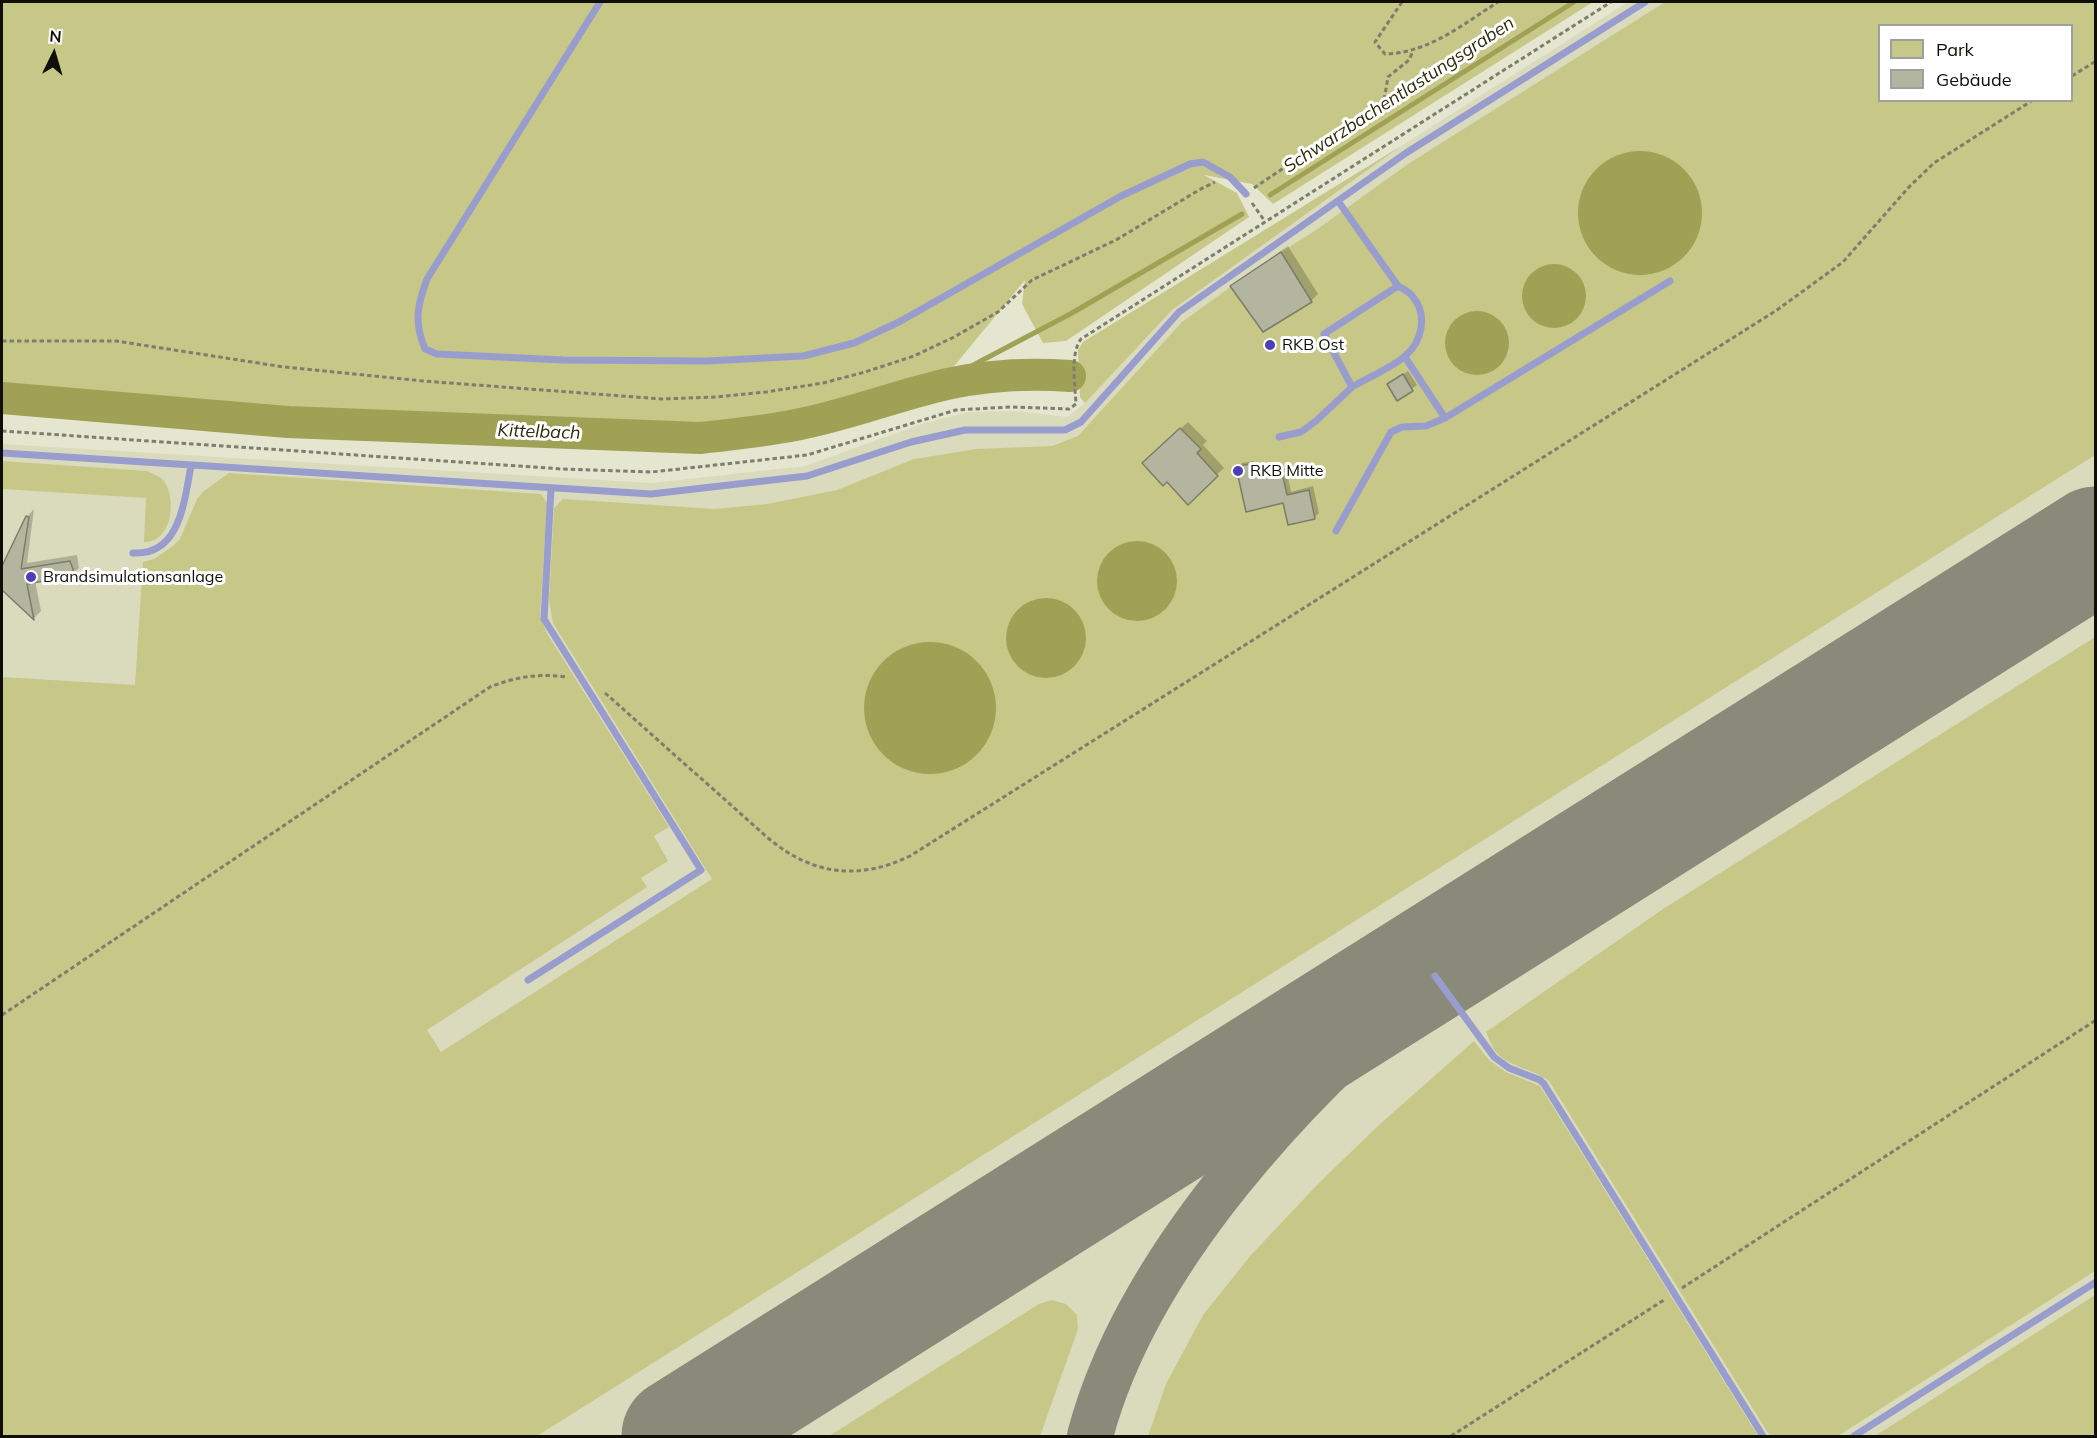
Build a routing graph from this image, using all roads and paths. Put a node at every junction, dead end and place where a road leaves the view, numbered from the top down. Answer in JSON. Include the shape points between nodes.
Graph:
{"nodes":[{"id":1,"x":600,"y":2,"type":"edge"},
{"id":2,"x":1402,"y":2,"type":"edge"},
{"id":3,"x":1498,"y":2,"type":"edge"},
{"id":4,"x":1611,"y":2,"type":"edge"},
{"id":5,"x":1645,"y":2,"type":"edge"},
{"id":6,"x":1413,"y":51,"type":"junction"},
{"id":7,"x":2096,"y":61,"type":"edge"},
{"id":8,"x":2073,"y":75,"type":"edge"},
{"id":9,"x":2030,"y":102,"type":"edge"},
{"id":10,"x":1223,"y":183,"type":"dead end"},
{"id":11,"x":1246,"y":194,"type":"junction"},
{"id":12,"x":1338,"y":201,"type":"junction"},
{"id":13,"x":1265,"y":220,"type":"junction"},
{"id":14,"x":1670,"y":281,"type":"dead end"},
{"id":15,"x":1398,"y":286,"type":"junction"},
{"id":16,"x":998,"y":312,"type":"dead end"},
{"id":17,"x":1405,"y":357,"type":"junction"},
{"id":18,"x":1352,"y":387,"type":"junction"},
{"id":19,"x":1445,"y":418,"type":"junction"},
{"id":20,"x":2,"y":431,"type":"edge"},
{"id":21,"x":1279,"y":437,"type":"dead end"},
{"id":22,"x":2,"y":453,"type":"edge"},
{"id":23,"x":191,"y":466,"type":"junction"},
{"id":24,"x":551,"y":488,"type":"junction"},
{"id":25,"x":1336,"y":531,"type":"dead end"},
{"id":26,"x":133,"y":553,"type":"dead end"},
{"id":27,"x":583,"y":682,"type":"junction"},
{"id":28,"x":1435,"y":976,"type":"dead end"},
{"id":29,"x":528,"y":980,"type":"dead end"},
{"id":30,"x":2,"y":1015,"type":"edge"},
{"id":31,"x":2096,"y":1020,"type":"edge"},
{"id":32,"x":2096,"y":1282,"type":"edge"},
{"id":33,"x":1674,"y":1293,"type":"junction"},
{"id":34,"x":1451,"y":1437,"type":"edge"},
{"id":35,"x":1763,"y":1437,"type":"edge"},
{"id":36,"x":1854,"y":1437,"type":"edge"}],
"edges":[{"from":1,"to":11,"type":"lane","via":[[427,279],[417,316],[425,349],[437,354],[563,360],[803,356],[854,343],[900,322],[1121,196],[1190,164],[1203,162],[1230,177]]},
{"from":2,"to":6,"type":"path","via":[[1375,42],[1385,54]]},
{"from":3,"to":6,"type":"path"},
{"from":4,"to":13,"type":"path"},
{"from":5,"to":12,"type":"lane","via":[[1406,153]]},
{"from":6,"to":11,"type":"path","via":[[1409,60],[1388,77],[1384,100]]},
{"from":7,"to":8,"type":"path"},
{"from":9,"to":27,"type":"path","via":[[1934,163],[1843,262],[1777,310],[894,863],[844,872],[795,858],[611,696]]},
{"from":10,"to":16,"type":"path","via":[[1215,182],[1199,190],[1116,240],[1032,280]]},
{"from":11,"to":13,"type":"path"},
{"from":12,"to":15,"type":"lane"},
{"from":12,"to":24,"type":"lane","via":[[1179,312],[1081,422],[1065,430],[965,430],[911,442],[807,476],[692,490],[651,494]]},
{"from":13,"to":20,"type":"path","via":[[1081,339],[1075,353],[1076,404],[1069,409],[956,410],[807,455],[640,471]]},
{"from":14,"to":19,"type":"lane"},
{"from":15,"to":17,"type":"lane","via":[[1418,303],[1423,318],[1419,338]]},
{"from":15,"to":18,"type":"lane","via":[[1324,334]]},
{"from":17,"to":18,"type":"lane"},
{"from":17,"to":19,"type":"lane"},
{"from":18,"to":21,"type":"lane","via":[[1301,432]]},
{"from":19,"to":25,"type":"lane","via":[[1391,432]]},
{"from":22,"to":23,"type":"lane"},
{"from":23,"to":24,"type":"lane"},
{"from":23,"to":26,"type":"lane","via":[[171,537],[152,551]]},
{"from":24,"to":27,"type":"lane","via":[[544,619]]},
{"from":27,"to":29,"type":"lane","via":[[701,870]]},
{"from":27,"to":30,"type":"path","via":[[536,675],[490,687]]},
{"from":28,"to":33,"type":"lane","via":[[1494,1057],[1544,1084]]},
{"from":31,"to":33,"type":"path"},
{"from":32,"to":36,"type":"lane"},
{"from":33,"to":34,"type":"path"},
{"from":33,"to":35,"type":"lane"}]}
